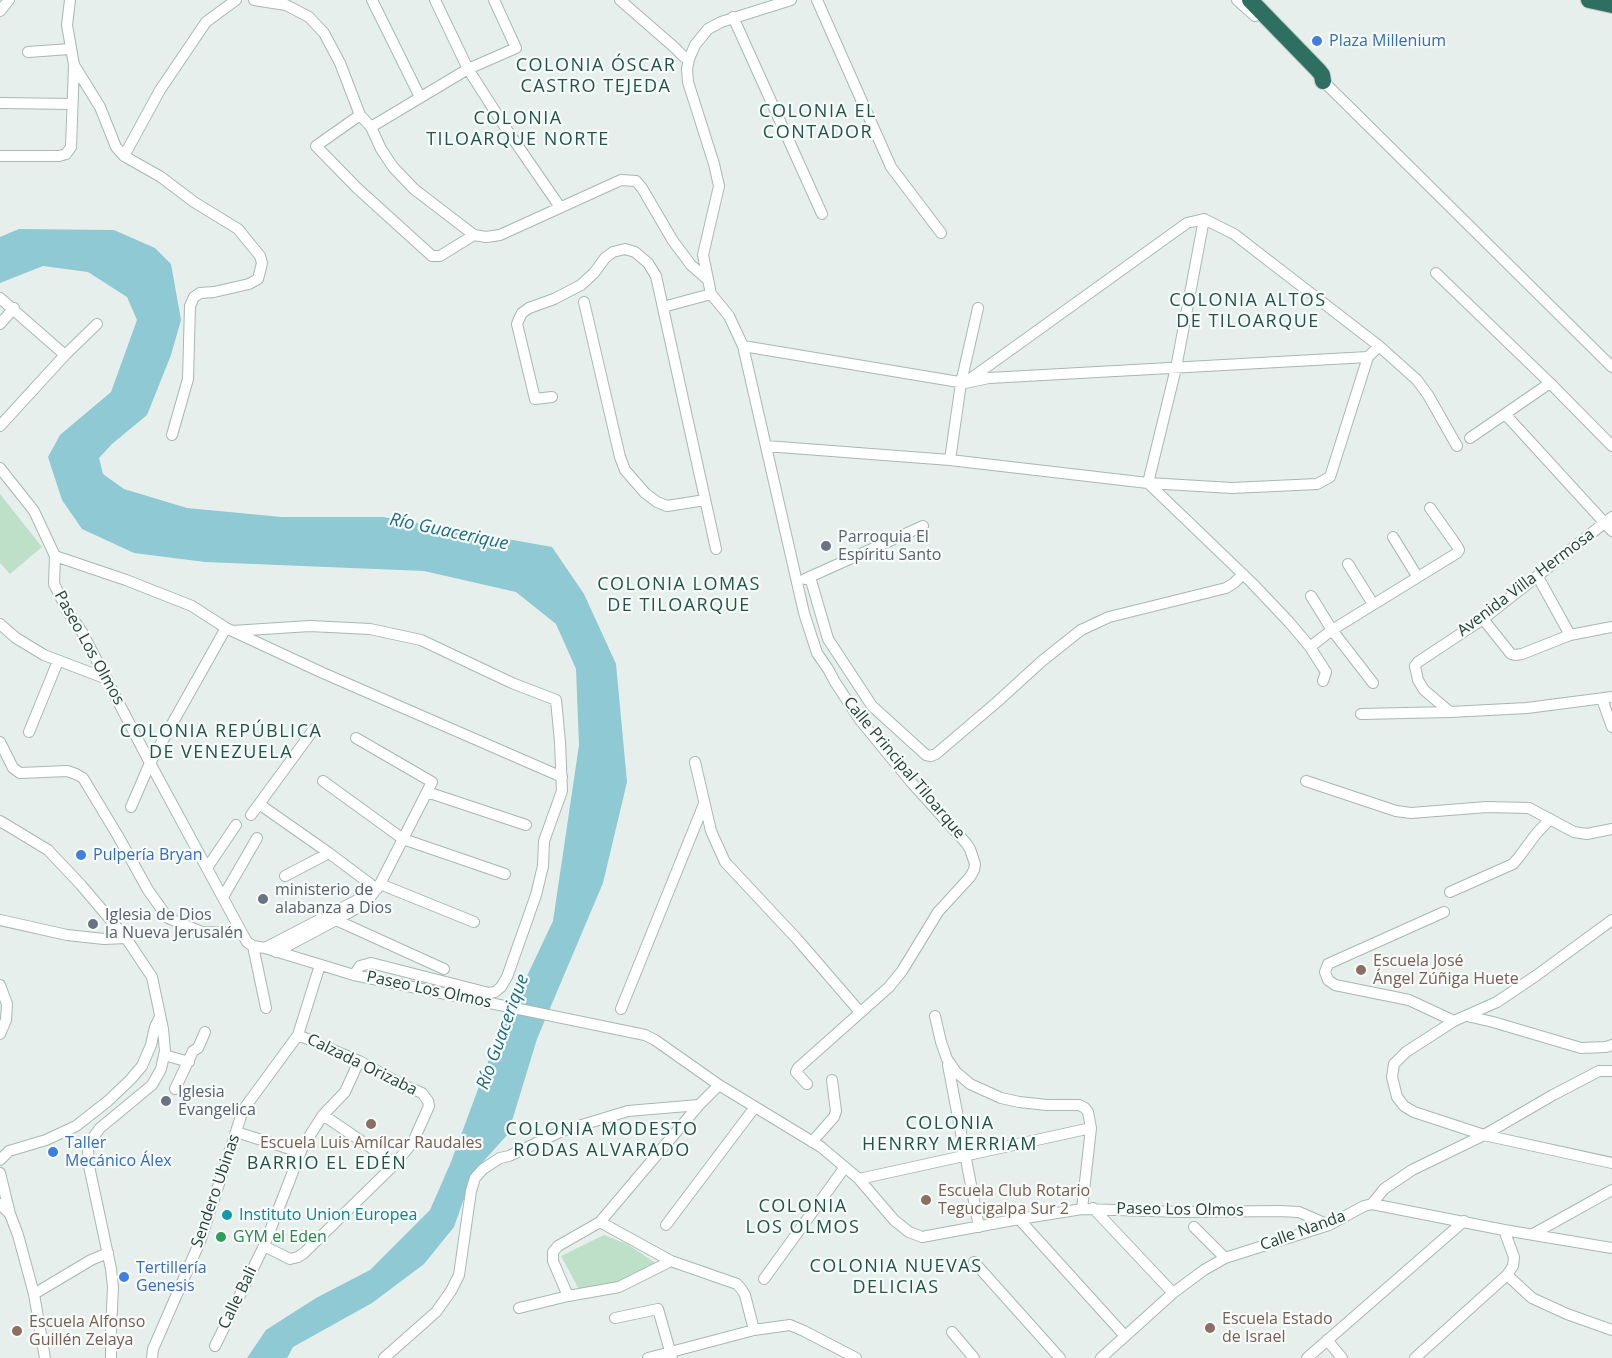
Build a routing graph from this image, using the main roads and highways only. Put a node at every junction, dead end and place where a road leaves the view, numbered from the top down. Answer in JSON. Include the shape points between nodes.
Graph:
{"nodes":[{"id":1,"x":1250,"y":0,"type":"edge"},
{"id":2,"x":1589,"y":0,"type":"edge"},
{"id":3,"x":1612,"y":4,"type":"edge"},
{"id":4,"x":1323,"y":81,"type":"road end"}],
"edges":[{"from":1,"to":4,"type":"highway","via":[[1318,70]]},
{"from":2,"to":3,"type":"highway"}]}
